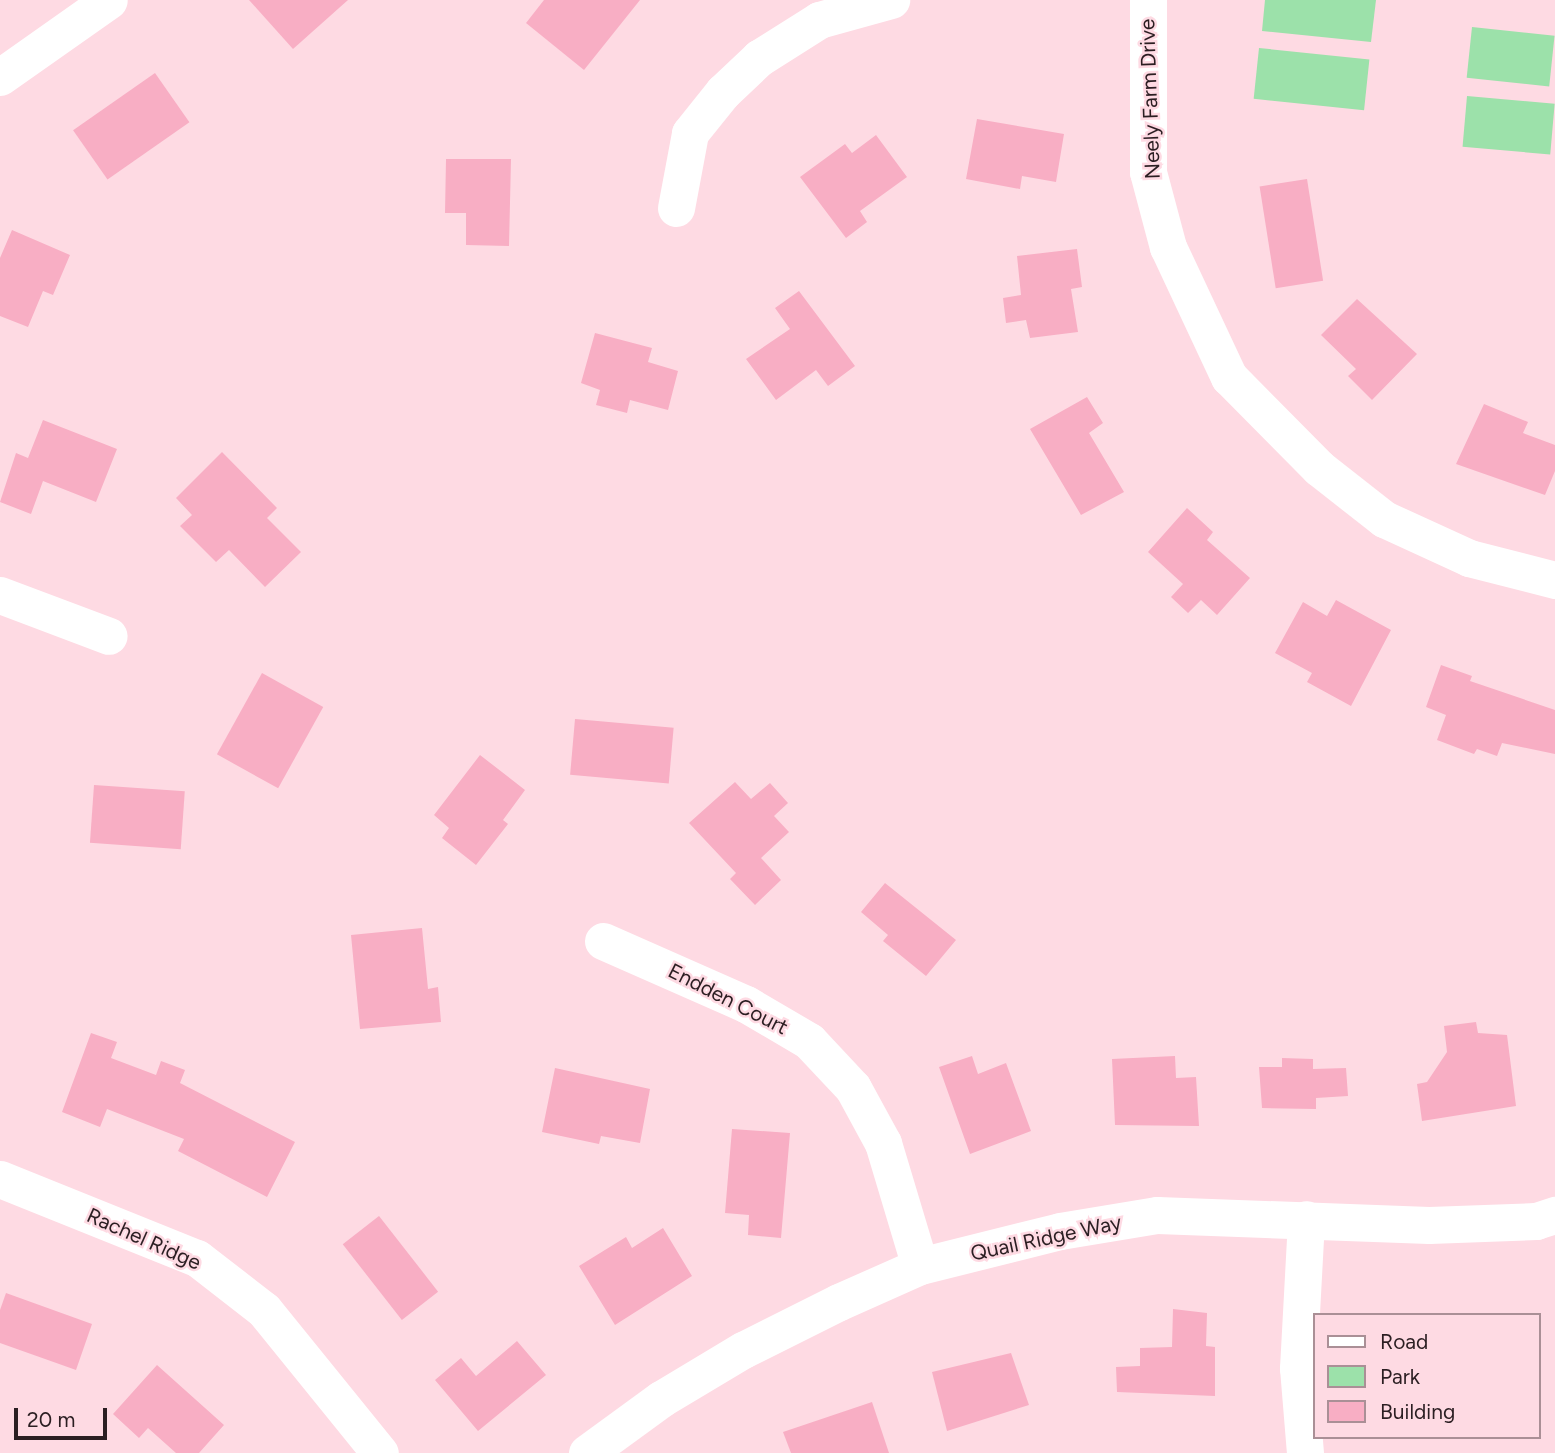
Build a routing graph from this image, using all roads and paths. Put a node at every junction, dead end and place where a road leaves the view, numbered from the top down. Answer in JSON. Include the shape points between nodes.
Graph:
{"nodes":[{"id":1,"x":109,"y":0,"type":"edge"},
{"id":2,"x":891,"y":0,"type":"edge"},
{"id":3,"x":1137,"y":1,"type":"edge"},
{"id":4,"x":0,"y":77,"type":"edge"},
{"id":5,"x":676,"y":208,"type":"dead end"},
{"id":6,"x":1555,"y":580,"type":"edge"},
{"id":7,"x":0,"y":595,"type":"edge"},
{"id":8,"x":109,"y":636,"type":"dead end"},
{"id":9,"x":603,"y":941,"type":"dead end"},
{"id":10,"x":0,"y":1178,"type":"edge"},
{"id":11,"x":1555,"y":1215,"type":"edge"},
{"id":12,"x":1306,"y":1219,"type":"junction"},
{"id":13,"x":920,"y":1266,"type":"junction"},
{"id":14,"x":380,"y":1453,"type":"edge"},
{"id":15,"x":587,"y":1453,"type":"edge"},
{"id":16,"x":1305,"y":1453,"type":"edge"}],
"edges":[{"from":1,"to":4,"type":"street"},
{"from":2,"to":5,"type":"street","via":[[819,20],[760,58],[723,92],[690,133]]},
{"from":3,"to":6,"type":"street","name":"Neely Farm Drive","via":[[1148,172],[1168,247],[1229,377],[1319,468],[1384,519],[1469,558]]},
{"from":7,"to":8,"type":"street"},
{"from":9,"to":13,"type":"street","name":"Endden Court","via":[[746,1004],[809,1041],[853,1088],[883,1143]]},
{"from":10,"to":14,"type":"street","name":"Rachel Ridge","via":[[197,1258],[264,1310]]},
{"from":11,"to":12,"type":"street","name":"Quail Ridge Way","via":[[1536,1221],[1429,1225]]},
{"from":12,"to":13,"type":"street","name":"Quail Ridge Way","via":[[1157,1216],[1060,1231]]},
{"from":12,"to":16,"type":"street","via":[[1298,1368]]},
{"from":13,"to":15,"type":"street","name":"Quail Ridge Way","via":[[743,1350],[661,1399]]}]}
